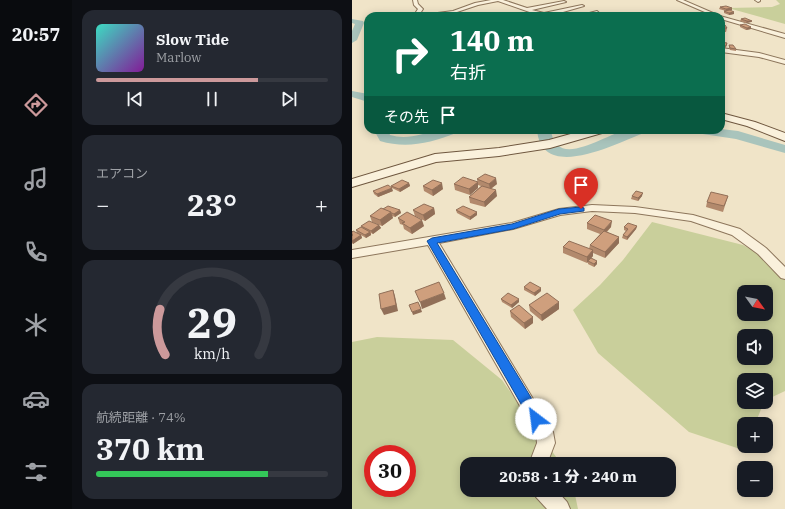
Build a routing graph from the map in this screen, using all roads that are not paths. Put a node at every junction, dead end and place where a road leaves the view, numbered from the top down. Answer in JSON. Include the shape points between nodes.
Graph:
{"nodes":[{"id":1,"x":415,"y":0,"type":"edge"},
{"id":2,"x":499,"y":0,"type":"edge"},
{"id":3,"x":679,"y":0,"type":"edge"},
{"id":4,"x":564,"y":2,"type":"dead end"},
{"id":5,"x":582,"y":6,"type":"dead end"},
{"id":6,"x":528,"y":9,"type":"junction"},
{"id":7,"x":418,"y":12,"type":"edge"},
{"id":8,"x":454,"y":12,"type":"edge"},
{"id":9,"x":535,"y":12,"type":"edge"},
{"id":10,"x":559,"y":12,"type":"edge"},
{"id":11,"x":708,"y":12,"type":"edge"},
{"id":12,"x":725,"y":18,"type":"edge"},
{"id":13,"x":744,"y":25,"type":"junction"},
{"id":14,"x":728,"y":27,"type":"edge"},
{"id":15,"x":785,"y":36,"type":"edge"},
{"id":16,"x":725,"y":51,"type":"edge"},
{"id":17,"x":785,"y":62,"type":"edge"},
{"id":18,"x":725,"y":117,"type":"edge"},
{"id":19,"x":587,"y":134,"type":"edge"},
{"id":20,"x":785,"y":137,"type":"edge"},
{"id":21,"x":352,"y":183,"type":"edge"},
{"id":22,"x":432,"y":241,"type":"junction"},
{"id":23,"x":352,"y":254,"type":"edge"},
{"id":24,"x":785,"y":275,"type":"edge"},
{"id":25,"x":541,"y":457,"type":"edge"},
{"id":26,"x":549,"y":497,"type":"edge"},
{"id":27,"x":560,"y":509,"type":"edge"}],
"edges":[{"from":1,"to":7,"type":"street","via":[[421,9]]},
{"from":2,"to":6,"type":"street"},
{"from":2,"to":8,"type":"street"},
{"from":3,"to":11,"type":"street"},
{"from":4,"to":6,"type":"street"},
{"from":5,"to":10,"type":"street"},
{"from":6,"to":9,"type":"street"},
{"from":12,"to":13,"type":"street"},
{"from":13,"to":14,"type":"street"},
{"from":13,"to":15,"type":"street"},
{"from":16,"to":17,"type":"street"},
{"from":18,"to":20,"type":"street"},
{"from":19,"to":21,"type":"street","via":[[525,149],[435,158]]},
{"from":22,"to":23,"type":"street"},
{"from":22,"to":24,"type":"street","via":[[513,226],[559,212],[592,208],[635,210],[692,218],[736,232],[762,251]]},
{"from":22,"to":25,"type":"street","via":[[544,432],[546,443]]},
{"from":26,"to":27,"type":"street"}]}
